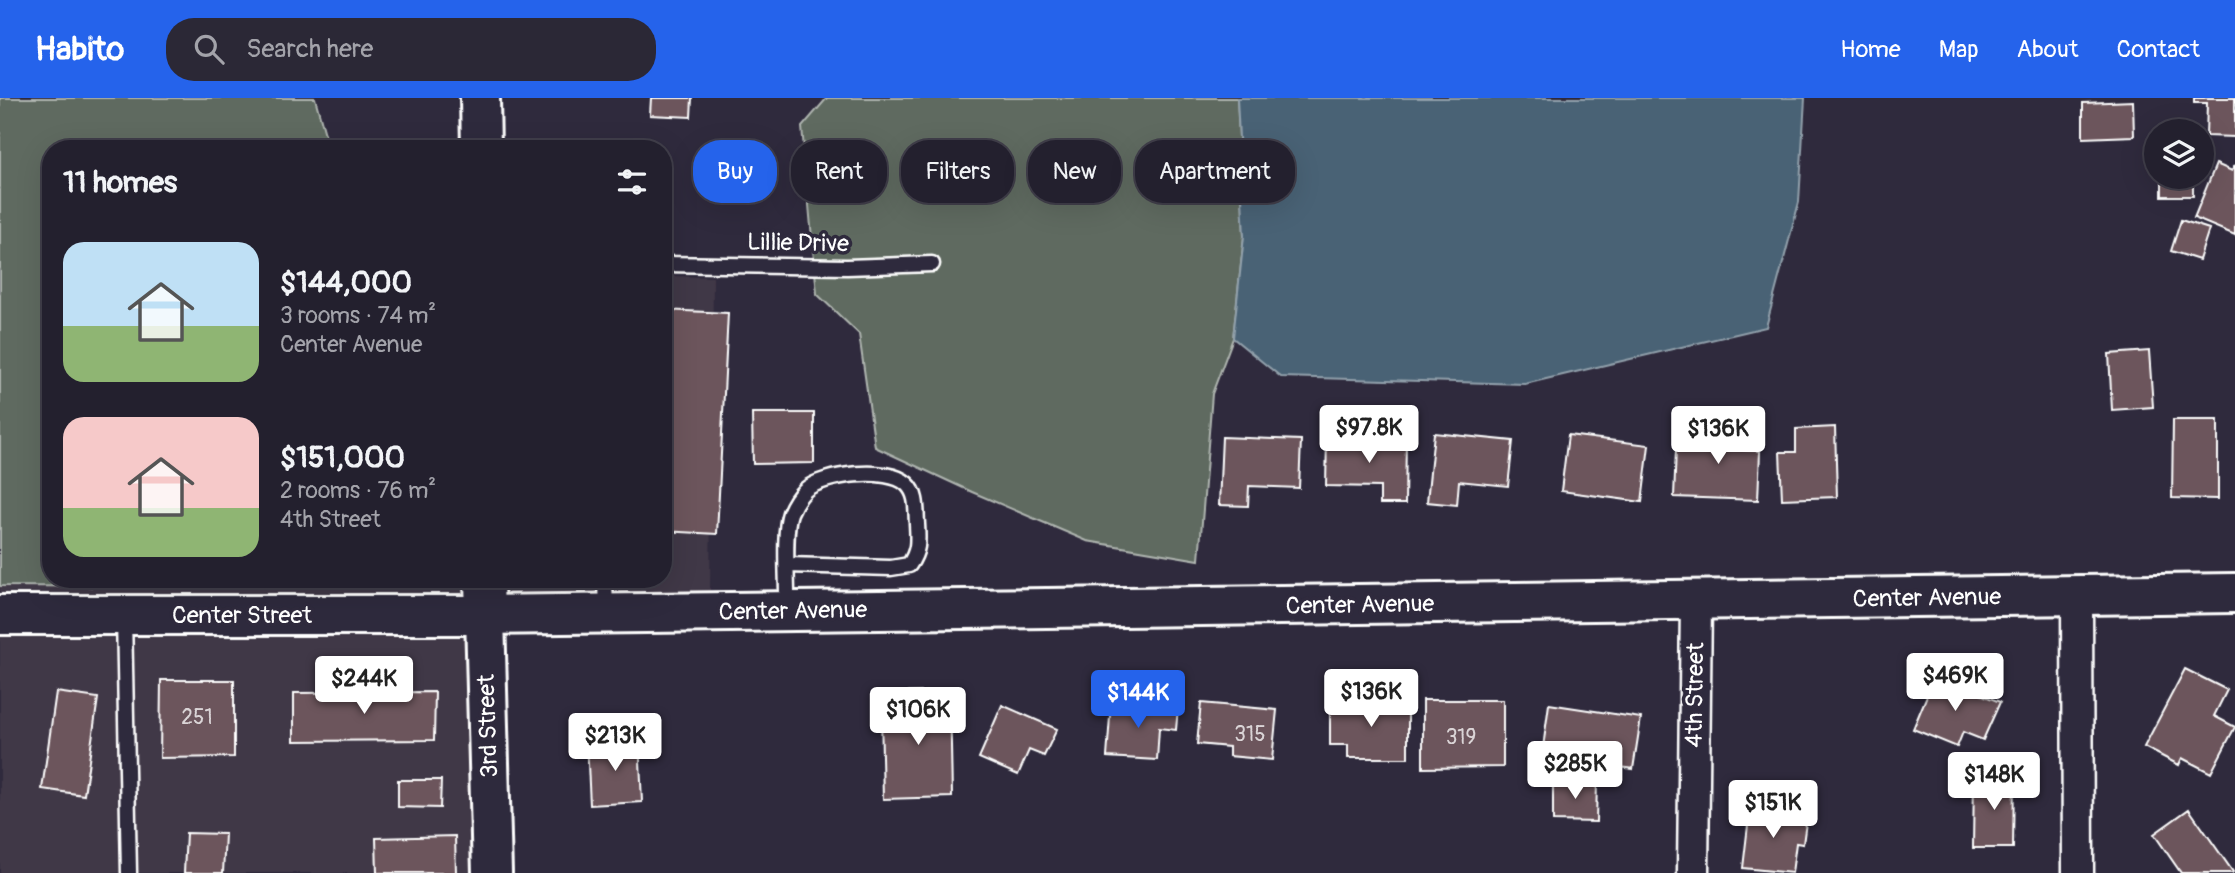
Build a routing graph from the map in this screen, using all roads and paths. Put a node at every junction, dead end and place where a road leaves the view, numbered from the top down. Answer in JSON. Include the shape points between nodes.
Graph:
{"nodes":[{"id":1,"x":480,"y":98,"type":"edge"},
{"id":2,"x":481,"y":140,"type":"edge"},
{"id":3,"x":672,"y":264,"type":"edge"},
{"id":4,"x":932,"y":264,"type":"dead end"},
{"id":5,"x":788,"y":565,"type":"junction"},
{"id":6,"x":2235,"y":593,"type":"edge"},
{"id":7,"x":606,"y":596,"type":"edge"},
{"id":8,"x":2077,"y":596,"type":"junction"},
{"id":9,"x":484,"y":597,"type":"edge"},
{"id":10,"x":1696,"y":601,"type":"junction"},
{"id":11,"x":788,"y":611,"type":"junction"},
{"id":12,"x":0,"y":615,"type":"edge"},
{"id":13,"x":124,"y":615,"type":"junction"},
{"id":14,"x":130,"y":873,"type":"edge"},
{"id":15,"x":492,"y":873,"type":"edge"},
{"id":16,"x":1693,"y":873,"type":"edge"},
{"id":17,"x":2078,"y":873,"type":"edge"}],
"edges":[{"from":1,"to":2,"type":"street"},
{"from":3,"to":4,"type":"lane","name":"Lillie Drive"},
{"from":5,"to":5,"type":"lane","via":[[789,516],[805,490],[831,477],[878,475],[907,483],[915,495],[918,549],[909,565]]},
{"from":5,"to":11,"type":"lane"},
{"from":6,"to":8,"type":"street","name":"Center Avenue"},
{"from":7,"to":9,"type":"street","name":"Center Avenue"},
{"from":7,"to":11,"type":"street","name":"Center Avenue"},
{"from":8,"to":10,"type":"street","name":"Center Avenue"},
{"from":8,"to":17,"type":"street"},
{"from":9,"to":13,"type":"street","name":"Center Street"},
{"from":9,"to":15,"type":"street","name":"3rd Street"},
{"from":10,"to":11,"type":"street","name":"Center Avenue"},
{"from":10,"to":16,"type":"street","name":"4th Street"},
{"from":12,"to":13,"type":"street","name":"Center Street"},
{"from":13,"to":14,"type":"lane"}]}
